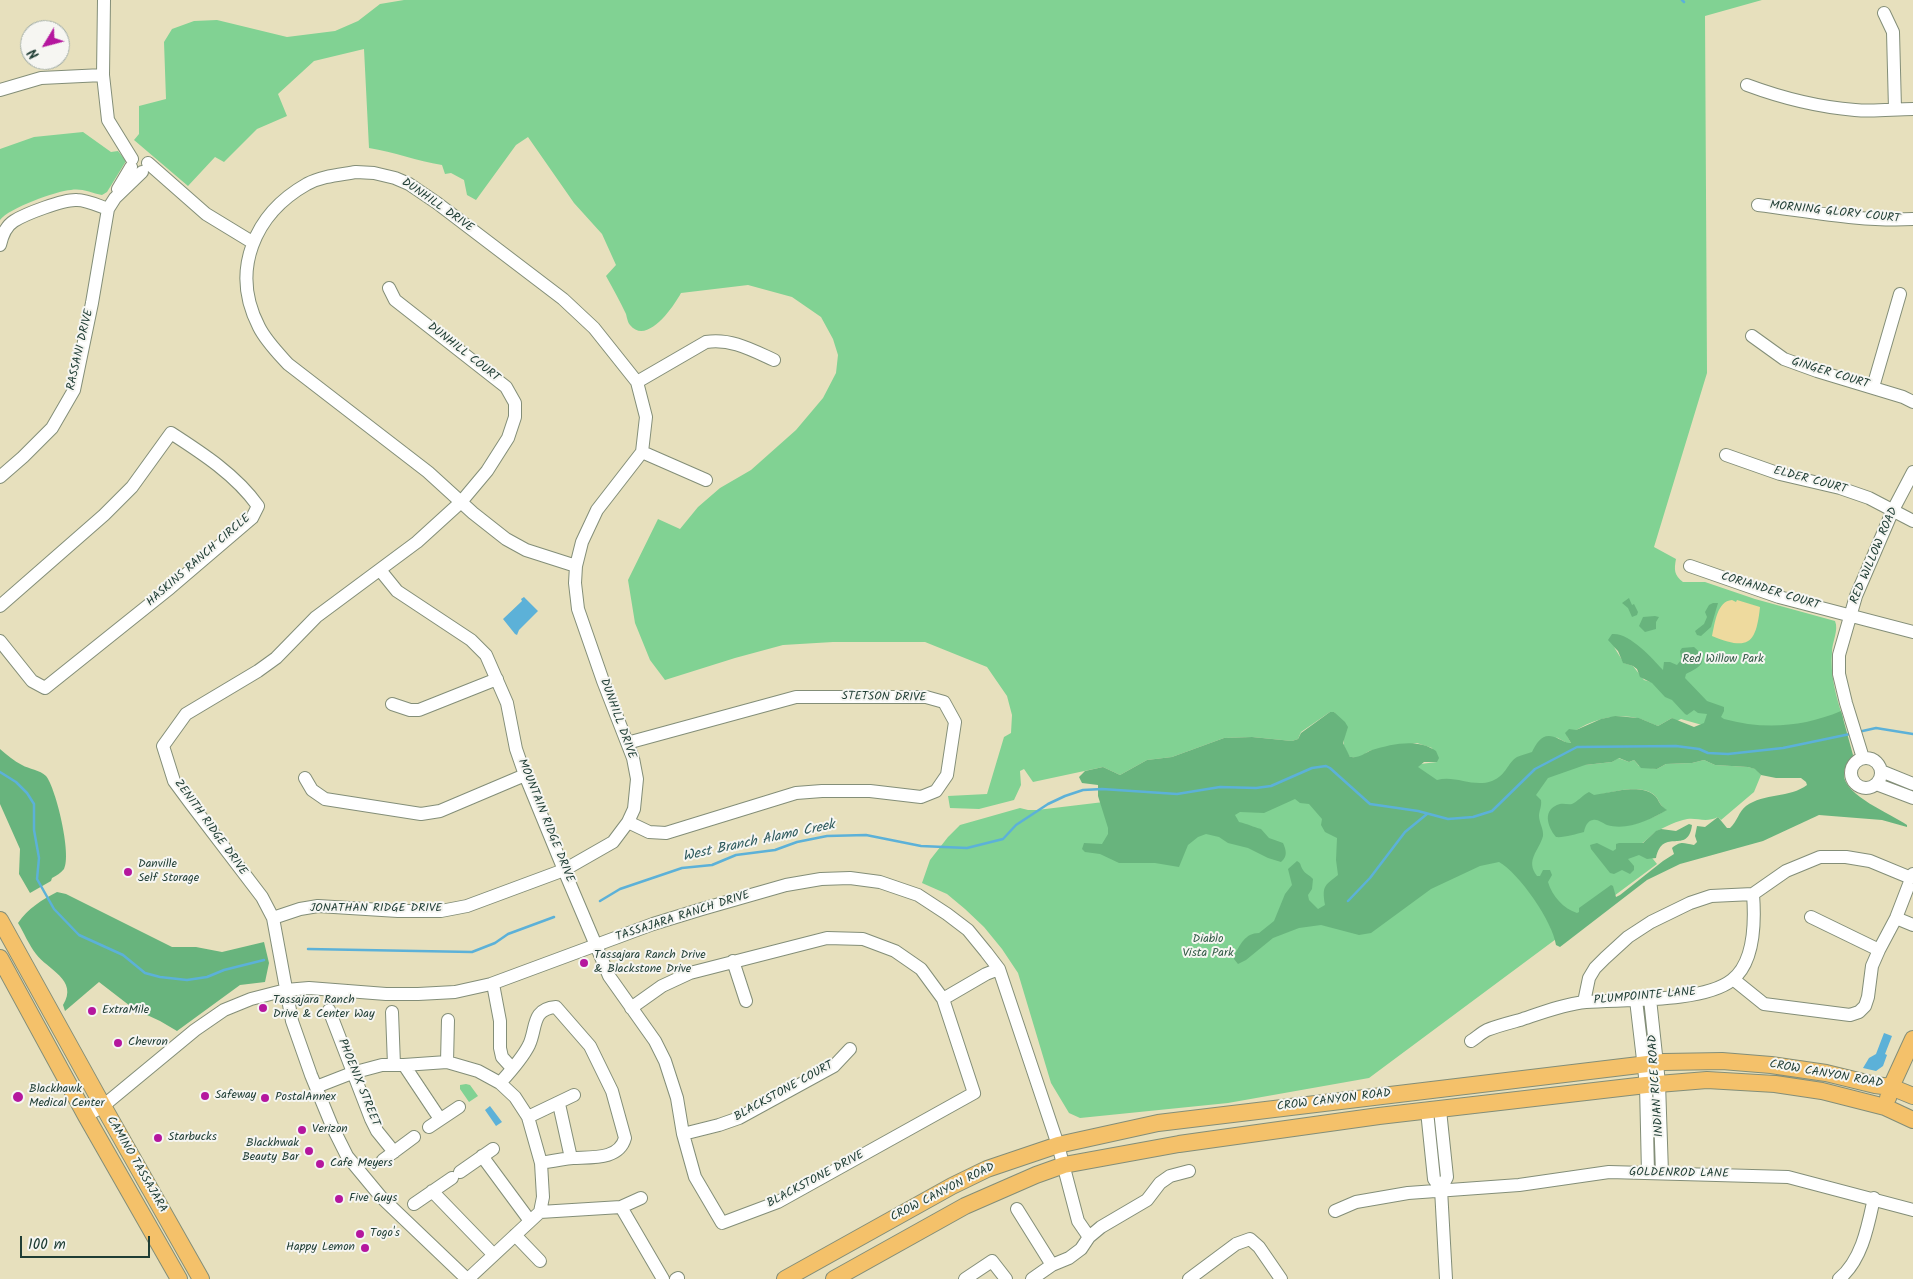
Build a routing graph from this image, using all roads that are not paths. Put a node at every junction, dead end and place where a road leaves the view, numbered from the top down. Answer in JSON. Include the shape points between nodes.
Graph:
{"nodes":[{"id":1,"x":104,"y":0,"type":"edge"},
{"id":2,"x":1884,"y":13,"type":"dead end"},
{"id":3,"x":103,"y":75,"type":"junction"},
{"id":4,"x":1747,"y":85,"type":"dead end"},
{"id":5,"x":0,"y":90,"type":"edge"},
{"id":6,"x":1895,"y":109,"type":"junction"},
{"id":7,"x":1913,"y":109,"type":"edge"},
{"id":8,"x":139,"y":164,"type":"junction"},
{"id":9,"x":111,"y":204,"type":"junction"},
{"id":10,"x":1758,"y":205,"type":"dead end"},
{"id":11,"x":1913,"y":219,"type":"edge"},
{"id":12,"x":252,"y":242,"type":"junction"},
{"id":13,"x":0,"y":244,"type":"edge"},
{"id":14,"x":389,"y":288,"type":"dead end"},
{"id":15,"x":1900,"y":294,"type":"dead end"},
{"id":16,"x":1752,"y":336,"type":"dead end"},
{"id":17,"x":774,"y":360,"type":"dead end"},
{"id":18,"x":637,"y":382,"type":"junction"},
{"id":19,"x":1873,"y":387,"type":"junction"},
{"id":20,"x":1913,"y":402,"type":"edge"},
{"id":21,"x":642,"y":452,"type":"junction"},
{"id":22,"x":1726,"y":455,"type":"dead end"},
{"id":23,"x":1913,"y":472,"type":"edge"},
{"id":24,"x":0,"y":477,"type":"edge"},
{"id":25,"x":706,"y":480,"type":"dead end"},
{"id":26,"x":461,"y":502,"type":"junction"},
{"id":27,"x":1893,"y":510,"type":"junction"},
{"id":28,"x":1913,"y":521,"type":"edge"},
{"id":29,"x":576,"y":566,"type":"junction"},
{"id":30,"x":1690,"y":566,"type":"dead end"},
{"id":31,"x":380,"y":570,"type":"junction"},
{"id":32,"x":0,"y":606,"type":"edge"},
{"id":33,"x":1851,"y":615,"type":"junction"},
{"id":34,"x":1913,"y":632,"type":"edge"},
{"id":35,"x":0,"y":640,"type":"edge"},
{"id":36,"x":497,"y":679,"type":"junction"},
{"id":37,"x":392,"y":704,"type":"dead end"},
{"id":38,"x":627,"y":743,"type":"junction"},
{"id":39,"x":1861,"y":753,"type":"junction"},
{"id":40,"x":1881,"y":771,"type":"junction"},
{"id":41,"x":525,"y":775,"type":"junction"},
{"id":42,"x":305,"y":778,"type":"dead end"},
{"id":43,"x":1876,"y":784,"type":"junction"},
{"id":44,"x":1913,"y":784,"type":"edge"},
{"id":45,"x":1913,"y":798,"type":"edge"},
{"id":46,"x":628,"y":822,"type":"junction"},
{"id":47,"x":564,"y":870,"type":"junction"},
{"id":48,"x":1912,"y":876,"type":"edge"},
{"id":49,"x":1753,"y":894,"type":"junction"},
{"id":50,"x":272,"y":918,"type":"junction"},
{"id":51,"x":1810,"y":918,"type":"dead end"},
{"id":52,"x":1896,"y":918,"type":"junction"},
{"id":53,"x":0,"y":920,"type":"edge"},
{"id":54,"x":1913,"y":925,"type":"edge"},
{"id":55,"x":596,"y":946,"type":"junction"},
{"id":56,"x":1878,"y":950,"type":"junction"},
{"id":57,"x":0,"y":958,"type":"edge"},
{"id":58,"x":733,"y":961,"type":"junction"},
{"id":59,"x":999,"y":969,"type":"junction"},
{"id":60,"x":1733,"y":979,"type":"junction"},
{"id":61,"x":493,"y":984,"type":"junction"},
{"id":62,"x":286,"y":990,"type":"junction"},
{"id":63,"x":943,"y":999,"type":"junction"},
{"id":64,"x":1650,"y":999,"type":"junction"},
{"id":65,"x":1636,"y":1000,"type":"junction"},
{"id":66,"x":746,"y":1001,"type":"dead end"},
{"id":67,"x":1584,"y":1002,"type":"junction"},
{"id":68,"x":632,"y":1008,"type":"junction"},
{"id":69,"x":329,"y":1010,"type":"dead end"},
{"id":70,"x":392,"y":1012,"type":"dead end"},
{"id":71,"x":448,"y":1020,"type":"dead end"},
{"id":72,"x":1913,"y":1039,"type":"edge"},
{"id":73,"x":1471,"y":1041,"type":"dead end"},
{"id":74,"x":850,"y":1049,"type":"dead end"},
{"id":75,"x":447,"y":1062,"type":"junction"},
{"id":76,"x":1650,"y":1064,"type":"junction"},
{"id":77,"x":399,"y":1065,"type":"junction"},
{"id":78,"x":512,"y":1068,"type":"junction"},
{"id":79,"x":352,"y":1073,"type":"junction"},
{"id":80,"x":500,"y":1083,"type":"junction"},
{"id":81,"x":1652,"y":1084,"type":"junction"},
{"id":82,"x":316,"y":1087,"type":"junction"},
{"id":83,"x":1891,"y":1087,"type":"junction"},
{"id":84,"x":1913,"y":1095,"type":"edge"},
{"id":85,"x":574,"y":1096,"type":"dead end"},
{"id":86,"x":559,"y":1104,"type":"junction"},
{"id":87,"x":102,"y":1106,"type":"junction"},
{"id":88,"x":459,"y":1107,"type":"dead end"},
{"id":89,"x":1885,"y":1107,"type":"junction"},
{"id":90,"x":1434,"y":1111,"type":"junction"},
{"id":91,"x":86,"y":1116,"type":"junction"},
{"id":92,"x":528,"y":1117,"type":"junction"},
{"id":93,"x":1908,"y":1118,"type":"edge"},
{"id":94,"x":440,"y":1119,"type":"junction"},
{"id":95,"x":429,"y":1126,"type":"dead end"},
{"id":96,"x":683,"y":1134,"type":"junction"},
{"id":97,"x":414,"y":1138,"type":"dead end"},
{"id":98,"x":1058,"y":1145,"type":"junction"},
{"id":99,"x":394,"y":1152,"type":"junction"},
{"id":100,"x":571,"y":1158,"type":"junction"},
{"id":101,"x":384,"y":1160,"type":"dead end"},
{"id":102,"x":541,"y":1163,"type":"junction"},
{"id":103,"x":1064,"y":1165,"type":"junction"},
{"id":104,"x":1188,"y":1171,"type":"dead end"},
{"id":105,"x":1648,"y":1173,"type":"junction"},
{"id":106,"x":1662,"y":1173,"type":"junction"},
{"id":107,"x":1441,"y":1189,"type":"junction"},
{"id":108,"x":432,"y":1191,"type":"junction"},
{"id":109,"x":640,"y":1198,"type":"dead end"},
{"id":110,"x":1874,"y":1198,"type":"junction"},
{"id":111,"x":414,"y":1204,"type":"dead end"},
{"id":112,"x":621,"y":1207,"type":"junction"},
{"id":113,"x":1017,"y":1209,"type":"dead end"},
{"id":114,"x":1913,"y":1210,"type":"edge"},
{"id":115,"x":1335,"y":1211,"type":"dead end"},
{"id":116,"x":540,"y":1212,"type":"junction"},
{"id":117,"x":530,"y":1221,"type":"junction"},
{"id":118,"x":515,"y":1235,"type":"junction"},
{"id":119,"x":1089,"y":1237,"type":"junction"},
{"id":120,"x":493,"y":1254,"type":"junction"},
{"id":121,"x":540,"y":1261,"type":"dead end"},
{"id":122,"x":1052,"y":1266,"type":"junction"},
{"id":123,"x":180,"y":1279,"type":"edge"},
{"id":124,"x":201,"y":1279,"type":"edge"},
{"id":125,"x":467,"y":1279,"type":"edge"},
{"id":126,"x":663,"y":1279,"type":"edge"},
{"id":127,"x":785,"y":1279,"type":"edge"},
{"id":128,"x":834,"y":1279,"type":"edge"},
{"id":129,"x":965,"y":1279,"type":"edge"},
{"id":130,"x":1006,"y":1279,"type":"edge"},
{"id":131,"x":1032,"y":1279,"type":"edge"},
{"id":132,"x":1189,"y":1279,"type":"edge"},
{"id":133,"x":1281,"y":1279,"type":"edge"},
{"id":134,"x":1446,"y":1279,"type":"edge"},
{"id":135,"x":1839,"y":1279,"type":"edge"}],
"edges":[{"from":1,"to":3,"type":"street"},
{"from":2,"to":6,"type":"street","via":[[1893,32]]},
{"from":3,"to":5,"type":"street","via":[[41,78]]},
{"from":3,"to":8,"type":"street","via":[[108,120]]},
{"from":4,"to":6,"type":"street","via":[[1818,106],[1857,111]]},
{"from":6,"to":7,"type":"street"},
{"from":8,"to":9,"type":"street"},
{"from":8,"to":12,"type":"street","via":[[179,189],[206,214]]},
{"from":9,"to":13,"type":"street","via":[[78,200],[62,202],[14,221],[1,237]]},
{"from":9,"to":24,"type":"street","name":"RASSANI DRIVE","via":[[74,390],[52,428]]},
{"from":10,"to":11,"type":"street","name":"MORNING GLORY COURT","via":[[1847,216]]},
{"from":12,"to":18,"type":"street","name":"DUNHILL DRIVE","via":[[272,211],[308,184],[325,177],[356,172],[395,178],[437,203],[563,299],[594,328]]},
{"from":12,"to":26,"type":"street","name":"DUNHILL DRIVE","via":[[247,283],[251,308],[276,351]]},
{"from":14,"to":26,"type":"street","name":"DUNHILL COURT","via":[[395,300],[506,387],[515,403],[515,417],[508,438],[487,471]]},
{"from":15,"to":19,"type":"street"},
{"from":16,"to":19,"type":"street","name":"GINGER COURT","via":[[1784,359]]},
{"from":17,"to":18,"type":"street","via":[[740,345],[719,340],[706,342]]},
{"from":18,"to":21,"type":"street","name":"DUNHILL DRIVE","via":[[646,417]]},
{"from":19,"to":20,"type":"street","name":"GINGER COURT"},
{"from":21,"to":25,"type":"street"},
{"from":21,"to":29,"type":"street","name":"DUNHILL DRIVE","via":[[596,510]]},
{"from":22,"to":27,"type":"street","name":"ELDER COURT","via":[[1780,474],[1840,488]]},
{"from":23,"to":27,"type":"street","name":"RED WILLOW ROAD"},
{"from":26,"to":29,"type":"street","name":"DUNHILL DRIVE","via":[[506,540]]},
{"from":26,"to":31,"type":"street","name":"ZENITH RIDGE DRIVE"},
{"from":27,"to":28,"type":"street","name":"ELDER COURT"},
{"from":27,"to":33,"type":"street","name":"RED WILLOW ROAD"},
{"from":29,"to":38,"type":"street","name":"DUNHILL DRIVE","via":[[578,609]]},
{"from":30,"to":33,"type":"street","name":"CORIANDER COURT","via":[[1779,597]]},
{"from":31,"to":36,"type":"street","name":"MOUNTAIN RIDGE DRIVE","via":[[396,591],[470,640],[486,655]]},
{"from":31,"to":50,"type":"street","name":"ZENITH RIDGE DRIVE","via":[[316,617],[276,658],[186,714],[163,746],[174,781],[262,897]]},
{"from":32,"to":35,"type":"street","name":"HASKINS RANCH CIRCLE","via":[[132,488],[171,433],[214,462],[248,492],[258,506],[252,518],[178,582],[45,688],[32,681]]},
{"from":33,"to":34,"type":"street","name":"CORIANDER COURT"},
{"from":33,"to":39,"type":"street","name":"RED WILLOW ROAD","via":[[1839,655],[1839,674]]},
{"from":36,"to":37,"type":"street","via":[[419,710]]},
{"from":36,"to":41,"type":"street","name":"MOUNTAIN RIDGE DRIVE","via":[[507,703]]},
{"from":38,"to":46,"type":"street","name":"DUNHILL DRIVE","via":[[637,779],[634,809]]},
{"from":38,"to":46,"type":"street","name":"STETSON DRIVE","via":[[796,697],[926,696],[944,702],[955,722],[947,775],[936,791],[922,797],[870,791],[822,791],[796,794],[666,833],[650,832]]},
{"from":39,"to":40,"type":"street","via":[[1874,760]]},
{"from":39,"to":43,"type":"street","via":[[1851,768],[1853,780],[1863,788]]},
{"from":40,"to":43,"type":"street"},
{"from":40,"to":44,"type":"street"},
{"from":41,"to":42,"type":"street","via":[[440,810],[421,814],[325,799],[312,790]]},
{"from":41,"to":47,"type":"street","name":"MOUNTAIN RIDGE DRIVE"},
{"from":43,"to":45,"type":"street"},
{"from":46,"to":47,"type":"street","name":"DUNHILL DRIVE","via":[[613,842]]},
{"from":47,"to":50,"type":"street","name":"JONATHAN RIDGE DRIVE","via":[[467,906],[441,911],[318,906]]},
{"from":47,"to":55,"type":"street","name":"MOUNTAIN RIDGE DRIVE"},
{"from":48,"to":49,"type":"street","via":[[1846,857],[1820,857],[1786,871]]},
{"from":48,"to":52,"type":"street"},
{"from":49,"to":60,"type":"street","via":[[1755,919],[1751,944],[1746,961]]},
{"from":49,"to":67,"type":"street","via":[[1711,896],[1651,922],[1628,937],[1595,968],[1589,978]]},
{"from":50,"to":62,"type":"street","name":"ZENITH RIDGE DRIVE"},
{"from":51,"to":56,"type":"street"},
{"from":52,"to":54,"type":"street"},
{"from":52,"to":56,"type":"street"},
{"from":53,"to":87,"type":"main road","name":"CAMINO TASSAJARA"},
{"from":55,"to":59,"type":"street","name":"TASSAJARA RANCH DRIVE","via":[[662,921],[777,888],[821,879],[850,878],[880,882],[918,895],[968,930]]},
{"from":55,"to":61,"type":"street","name":"TASSAJARA RANCH DRIVE"},
{"from":55,"to":68,"type":"street","name":"BLACKSTONE DRIVE","via":[[609,976]]},
{"from":56,"to":60,"type":"street","via":[[1865,1006],[1850,1015],[1764,1004]]},
{"from":57,"to":91,"type":"main road","name":"CAMINO TASSAJARA"},
{"from":58,"to":63,"type":"street","name":"BLACKSTONE DRIVE","via":[[827,938],[863,940],[895,951],[921,969]]},
{"from":58,"to":66,"type":"street"},
{"from":58,"to":68,"type":"street","name":"BLACKSTONE DRIVE","via":[[690,973],[662,986]]},
{"from":59,"to":63,"type":"street"},
{"from":59,"to":98,"type":"street","name":"TASSAJARA RANCH DRIVE"},
{"from":60,"to":64,"type":"street","name":"PLUMPOINTE LANE","via":[[1701,993]]},
{"from":61,"to":62,"type":"street","name":"TASSAJARA RANCH DRIVE","via":[[455,992],[418,994],[309,988]]},
{"from":61,"to":78,"type":"street","via":[[502,1057]]},
{"from":62,"to":82,"type":"street","name":"ZENITH RIDGE DRIVE","via":[[292,1020]]},
{"from":62,"to":87,"type":"street","name":"TASSAJARA RANCH DRIVE","via":[[224,1010]]},
{"from":63,"to":96,"type":"street","name":"BLACKSTONE DRIVE","via":[[974,1093],[778,1202],[722,1224],[695,1177]]},
{"from":64,"to":65,"type":"street","name":"PLUMPOINTE LANE"},
{"from":64,"to":76,"type":"street","name":"INDIAN RICE ROAD"},
{"from":65,"to":67,"type":"street","name":"PLUMPOINTE LANE"},
{"from":65,"to":76,"type":"street","name":"INDIAN RICE ROAD"},
{"from":67,"to":73,"type":"street","name":"PLUMPOINTE LANE","via":[[1486,1030]]},
{"from":68,"to":96,"type":"street","name":"BLACKSTONE DRIVE","via":[[665,1061],[677,1098]]},
{"from":69,"to":79,"type":"street","name":"PHOENIX STREET"},
{"from":70,"to":77,"type":"street"},
{"from":71,"to":75,"type":"street"},
{"from":72,"to":83,"type":"main road"},
{"from":74,"to":96,"type":"street","name":"BLACKSTONE COURT","via":[[834,1066],[739,1118]]},
{"from":75,"to":77,"type":"street"},
{"from":75,"to":80,"type":"street","via":[[472,1068]]},
{"from":76,"to":81,"type":"street","name":"INDIAN RICE ROAD"},
{"from":76,"to":83,"type":"main road","name":"CROW CANYON ROAD","via":[[1722,1061],[1771,1064]]},
{"from":76,"to":98,"type":"main road","name":"CROW CANYON ROAD","via":[[1168,1122]]},
{"from":77,"to":79,"type":"street","via":[[382,1065]]},
{"from":77,"to":94,"type":"street"},
{"from":78,"to":80,"type":"street"},
{"from":78,"to":100,"type":"street","via":[[529,1044],[540,1014],[549,1008],[556,1007],[590,1046],[612,1090],[626,1138],[623,1146],[614,1153]]},
{"from":79,"to":82,"type":"street"},
{"from":79,"to":99,"type":"street","name":"PHOENIX STREET","via":[[377,1131]]},
{"from":80,"to":92,"type":"street"},
{"from":81,"to":89,"type":"main road","name":"CROW CANYON ROAD","via":[[1707,1080],[1775,1084],[1822,1091]]},
{"from":81,"to":90,"type":"main road","name":"CROW CANYON ROAD"},
{"from":81,"to":105,"type":"street","name":"INDIAN RICE ROAD"},
{"from":81,"to":106,"type":"street","name":"INDIAN RICE ROAD"},
{"from":82,"to":125,"type":"street","name":"ZENITH RIDGE DRIVE","via":[[347,1156],[382,1197]]},
{"from":83,"to":84,"type":"main road","name":"CROW CANYON ROAD"},
{"from":83,"to":89,"type":"main road"},
{"from":84,"to":93,"type":"main road"},
{"from":85,"to":86,"type":"street"},
{"from":86,"to":92,"type":"street"},
{"from":86,"to":100,"type":"street"},
{"from":87,"to":91,"type":"street","name":"TASSAJARA RANCH DRIVE"},
{"from":87,"to":124,"type":"main road","name":"CAMINO TASSAJARA"},
{"from":88,"to":94,"type":"street"},
{"from":89,"to":93,"type":"main road","name":"CROW CANYON ROAD"},
{"from":90,"to":103,"type":"main road","name":"CROW CANYON ROAD","via":[[1179,1144]]},
{"from":90,"to":107,"type":"street","via":[[1434,1179]]},
{"from":91,"to":123,"type":"main road","name":"CAMINO TASSAJARA"},
{"from":92,"to":102,"type":"street"},
{"from":94,"to":95,"type":"street"},
{"from":97,"to":99,"type":"street"},
{"from":98,"to":103,"type":"street","name":"TASSAJARA RANCH DRIVE"},
{"from":98,"to":127,"type":"main road","name":"CROW CANYON ROAD","via":[[987,1169],[952,1186]]},
{"from":99,"to":101,"type":"street"},
{"from":100,"to":102,"type":"street"},
{"from":102,"to":116,"type":"street","via":[[543,1197]]},
{"from":103,"to":119,"type":"street","name":"TASSAJARA RANCH DRIVE","via":[[1078,1220]]},
{"from":103,"to":128,"type":"main road","name":"CROW CANYON ROAD","via":[[965,1206]]},
{"from":104,"to":119,"type":"street","via":[[1170,1176],[1146,1200]]},
{"from":105,"to":106,"type":"street","name":"GOLDENROD LANE"},
{"from":105,"to":107,"type":"street","name":"GOLDENROD LANE","via":[[1609,1172],[1519,1184]]},
{"from":106,"to":110,"type":"street","name":"GOLDENROD LANE","via":[[1788,1177]]},
{"from":107,"to":115,"type":"street","name":"GOLDENROD LANE","via":[[1356,1202]]},
{"from":107,"to":134,"type":"street"},
{"from":108,"to":111,"type":"street"},
{"from":108,"to":117,"type":"street","via":[[488,1152]]},
{"from":108,"to":120,"type":"street"},
{"from":109,"to":112,"type":"street"},
{"from":110,"to":114,"type":"street","name":"GOLDENROD LANE"},
{"from":110,"to":135,"type":"street","via":[[1864,1240],[1855,1259]]},
{"from":112,"to":116,"type":"street"},
{"from":112,"to":126,"type":"street"},
{"from":113,"to":122,"type":"street"},
{"from":116,"to":117,"type":"street"},
{"from":117,"to":118,"type":"street"},
{"from":118,"to":120,"type":"street"},
{"from":118,"to":121,"type":"street"},
{"from":119,"to":122,"type":"street","via":[[1081,1249]]},
{"from":120,"to":125,"type":"street"},
{"from":122,"to":131,"type":"street"},
{"from":129,"to":130,"type":"street","via":[[992,1261]]},
{"from":132,"to":133,"type":"street","via":[[1236,1244],[1250,1240],[1259,1247]]}]}
